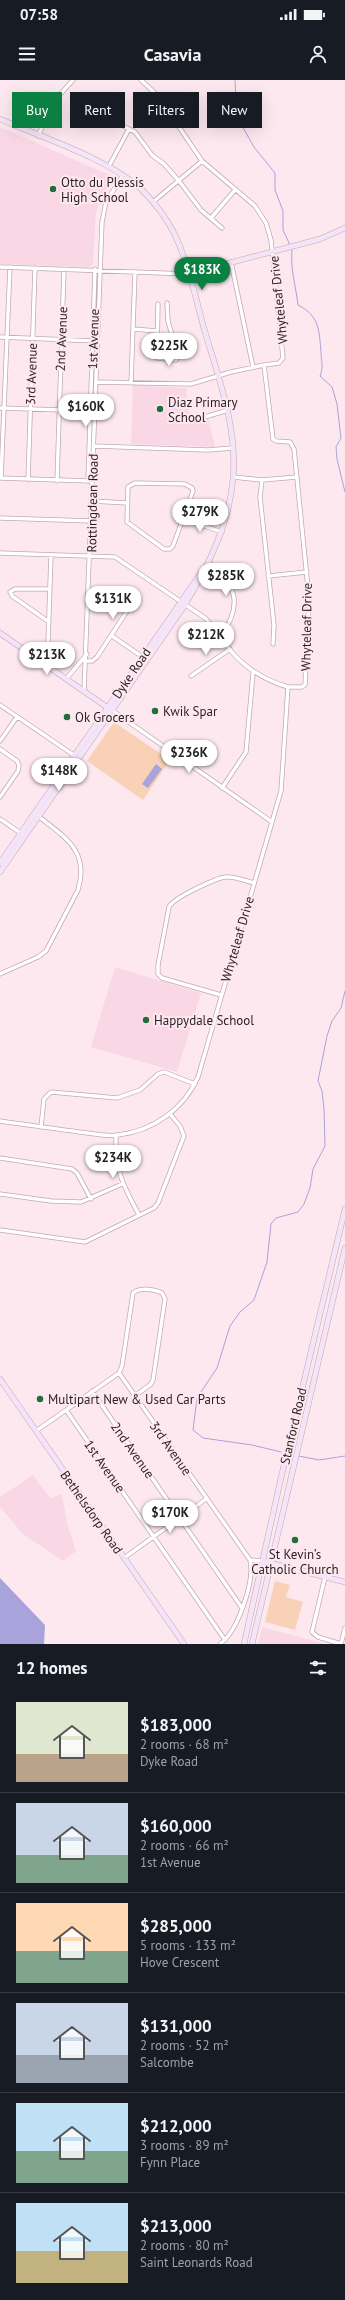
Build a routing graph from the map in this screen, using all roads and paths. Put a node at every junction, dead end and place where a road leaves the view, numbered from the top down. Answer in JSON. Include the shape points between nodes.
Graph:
{"nodes":[{"id":1,"x":73,"y":80,"type":"edge"},
{"id":2,"x":141,"y":80,"type":"edge"},
{"id":3,"x":0,"y":119,"type":"edge"},
{"id":4,"x":125,"y":127,"type":"edge"},
{"id":5,"x":129,"y":129,"type":"junction"},
{"id":6,"x":38,"y":136,"type":"junction"},
{"id":7,"x":202,"y":161,"type":"junction"},
{"id":8,"x":109,"y":166,"type":"junction"},
{"id":9,"x":123,"y":175,"type":"junction"},
{"id":10,"x":179,"y":181,"type":"junction"},
{"id":11,"x":235,"y":190,"type":"junction"},
{"id":12,"x":154,"y":202,"type":"junction"},
{"id":13,"x":211,"y":218,"type":"junction"},
{"id":14,"x":222,"y":228,"type":"dead end"},
{"id":15,"x":345,"y":228,"type":"edge"},
{"id":16,"x":273,"y":251,"type":"junction"},
{"id":17,"x":231,"y":262,"type":"junction"},
{"id":18,"x":0,"y":267,"type":"edge"},
{"id":19,"x":10,"y":267,"type":"junction"},
{"id":20,"x":35,"y":268,"type":"junction"},
{"id":21,"x":64,"y":269,"type":"junction"},
{"id":22,"x":95,"y":269,"type":"junction"},
{"id":23,"x":100,"y":270,"type":"junction"},
{"id":24,"x":135,"y":272,"type":"junction"},
{"id":25,"x":188,"y":274,"type":"junction"},
{"id":26,"x":167,"y":303,"type":"dead end"},
{"id":27,"x":158,"y":304,"type":"dead end"},
{"id":28,"x":158,"y":320,"type":"junction"},
{"id":29,"x":168,"y":321,"type":"junction"},
{"id":30,"x":133,"y":329,"type":"junction"},
{"id":31,"x":157,"y":331,"type":"junction"},
{"id":32,"x":0,"y":337,"type":"edge"},
{"id":33,"x":7,"y":338,"type":"junction"},
{"id":34,"x":32,"y":339,"type":"junction"},
{"id":35,"x":61,"y":340,"type":"junction"},
{"id":36,"x":95,"y":341,"type":"junction"},
{"id":37,"x":264,"y":365,"type":"junction"},
{"id":38,"x":253,"y":367,"type":"junction"},
{"id":39,"x":218,"y":377,"type":"junction"},
{"id":40,"x":96,"y":382,"type":"junction"},
{"id":41,"x":131,"y":383,"type":"junction"},
{"id":42,"x":2,"y":408,"type":"edge"},
{"id":43,"x":30,"y":409,"type":"junction"},
{"id":44,"x":59,"y":410,"type":"junction"},
{"id":45,"x":228,"y":410,"type":"junction"},
{"id":46,"x":93,"y":411,"type":"junction"},
{"id":47,"x":195,"y":420,"type":"dead end"},
{"id":48,"x":94,"y":446,"type":"junction"},
{"id":49,"x":233,"y":448,"type":"junction"},
{"id":50,"x":297,"y":476,"type":"junction"},
{"id":51,"x":233,"y":477,"type":"junction"},
{"id":52,"x":0,"y":478,"type":"edge"},
{"id":53,"x":28,"y":480,"type":"junction"},
{"id":54,"x":262,"y":480,"type":"junction"},
{"id":55,"x":57,"y":481,"type":"junction"},
{"id":56,"x":88,"y":481,"type":"junction"},
{"id":57,"x":93,"y":482,"type":"junction"},
{"id":58,"x":92,"y":501,"type":"junction"},
{"id":59,"x":127,"y":503,"type":"junction"},
{"id":60,"x":0,"y":518,"type":"edge"},
{"id":61,"x":183,"y":519,"type":"junction"},
{"id":62,"x":92,"y":521,"type":"junction"},
{"id":63,"x":222,"y":532,"type":"junction"},
{"id":64,"x":0,"y":553,"type":"edge"},
{"id":65,"x":51,"y":555,"type":"junction"},
{"id":66,"x":91,"y":556,"type":"junction"},
{"id":67,"x":208,"y":562,"type":"junction"},
{"id":68,"x":307,"y":572,"type":"junction"},
{"id":69,"x":268,"y":576,"type":"junction"},
{"id":70,"x":50,"y":589,"type":"junction"},
{"id":71,"x":89,"y":590,"type":"junction"},
{"id":72,"x":180,"y":602,"type":"junction"},
{"id":73,"x":185,"y":606,"type":"junction"},
{"id":74,"x":49,"y":622,"type":"junction"},
{"id":75,"x":0,"y":633,"type":"edge"},
{"id":76,"x":112,"y":636,"type":"junction"},
{"id":77,"x":221,"y":636,"type":"junction"},
{"id":78,"x":273,"y":644,"type":"dead end"},
{"id":79,"x":230,"y":649,"type":"junction"},
{"id":80,"x":87,"y":653,"type":"junction"},
{"id":81,"x":144,"y":658,"type":"junction"},
{"id":82,"x":38,"y":659,"type":"junction"},
{"id":83,"x":86,"y":661,"type":"junction"},
{"id":84,"x":254,"y":673,"type":"junction"},
{"id":85,"x":191,"y":676,"type":"dead end"},
{"id":86,"x":66,"y":679,"type":"junction"},
{"id":87,"x":288,"y":686,"type":"junction"},
{"id":88,"x":84,"y":692,"type":"junction"},
{"id":89,"x":0,"y":705,"type":"edge"},
{"id":90,"x":110,"y":709,"type":"junction"},
{"id":91,"x":17,"y":717,"type":"junction"},
{"id":92,"x":0,"y":742,"type":"edge"},
{"id":93,"x":0,"y":749,"type":"edge"},
{"id":94,"x":76,"y":757,"type":"junction"},
{"id":95,"x":222,"y":788,"type":"junction"},
{"id":96,"x":0,"y":797,"type":"edge"},
{"id":97,"x":36,"y":815,"type":"junction"},
{"id":98,"x":0,"y":819,"type":"edge"},
{"id":99,"x":272,"y":822,"type":"junction"},
{"id":100,"x":23,"y":834,"type":"junction"},
{"id":101,"x":0,"y":862,"type":"edge"},
{"id":102,"x":0,"y":872,"type":"edge"},
{"id":103,"x":254,"y":883,"type":"junction"},
{"id":104,"x":0,"y":974,"type":"edge"},
{"id":105,"x":221,"y":995,"type":"junction"},
{"id":106,"x":195,"y":1084,"type":"junction"},
{"id":107,"x":170,"y":1114,"type":"junction"},
{"id":108,"x":0,"y":1121,"type":"edge"},
{"id":109,"x":41,"y":1127,"type":"junction"},
{"id":110,"x":116,"y":1136,"type":"junction"},
{"id":111,"x":0,"y":1158,"type":"edge"},
{"id":112,"x":122,"y":1184,"type":"junction"},
{"id":113,"x":0,"y":1194,"type":"edge"},
{"id":114,"x":91,"y":1199,"type":"junction"},
{"id":115,"x":345,"y":1209,"type":"edge"},
{"id":116,"x":139,"y":1215,"type":"junction"},
{"id":117,"x":0,"y":1230,"type":"edge"},
{"id":118,"x":345,"y":1248,"type":"edge"},
{"id":119,"x":119,"y":1373,"type":"junction"},
{"id":120,"x":0,"y":1379,"type":"edge"},
{"id":121,"x":92,"y":1392,"type":"junction"},
{"id":122,"x":135,"y":1396,"type":"junction"},
{"id":123,"x":66,"y":1410,"type":"junction"},
{"id":124,"x":36,"y":1431,"type":"junction"},
{"id":125,"x":206,"y":1499,"type":"junction"},
{"id":126,"x":180,"y":1518,"type":"junction"},
{"id":127,"x":154,"y":1536,"type":"junction"},
{"id":128,"x":124,"y":1558,"type":"junction"},
{"id":129,"x":250,"y":1560,"type":"junction"},
{"id":130,"x":262,"y":1561,"type":"junction"},
{"id":131,"x":272,"y":1562,"type":"junction"},
{"id":132,"x":325,"y":1577,"type":"junction"},
{"id":133,"x":345,"y":1582,"type":"edge"},
{"id":134,"x":242,"y":1608,"type":"junction"},
{"id":135,"x":345,"y":1628,"type":"edge"},
{"id":136,"x":225,"y":1640,"type":"junction"},
{"id":137,"x":184,"y":1644,"type":"edge"},
{"id":138,"x":220,"y":1644,"type":"edge"},
{"id":139,"x":244,"y":1644,"type":"edge"},
{"id":140,"x":252,"y":1644,"type":"edge"},
{"id":141,"x":341,"y":1644,"type":"edge"}],
"edges":[{"from":1,"to":6,"type":"street","via":[[54,101]]},
{"from":2,"to":7,"type":"street","name":"Whyteleaf Drive","via":[[158,96]]},
{"from":3,"to":6,"type":"street","name":"Dyke Road"},
{"from":4,"to":5,"type":"street"},
{"from":5,"to":8,"type":"street"},
{"from":5,"to":10,"type":"street","via":[[138,135],[153,156]]},
{"from":6,"to":8,"type":"street","name":"Dyke Road"},
{"from":7,"to":10,"type":"street"},
{"from":7,"to":11,"type":"street","name":"Whyteleaf Drive"},
{"from":8,"to":9,"type":"street","name":"Dyke Road"},
{"from":9,"to":12,"type":"street","name":"Dyke Road"},
{"from":9,"to":23,"type":"street","name":"Rottingdean Road","via":[[104,210]]},
{"from":10,"to":12,"type":"street"},
{"from":10,"to":13,"type":"street","via":[[199,208]]},
{"from":11,"to":13,"type":"street"},
{"from":11,"to":16,"type":"street","name":"Whyteleaf Drive","via":[[255,206],[263,217],[269,229]]},
{"from":12,"to":25,"type":"street","name":"Dyke Road","via":[[175,236]]},
{"from":13,"to":14,"type":"street"},
{"from":15,"to":16,"type":"street","via":[[328,236]]},
{"from":16,"to":17,"type":"street"},
{"from":16,"to":37,"type":"street","name":"Whyteleaf Drive","via":[[283,358],[279,363]]},
{"from":17,"to":25,"type":"street"},
{"from":17,"to":38,"type":"street"},
{"from":18,"to":19,"type":"street"},
{"from":19,"to":20,"type":"street"},
{"from":19,"to":33,"type":"street"},
{"from":20,"to":21,"type":"street"},
{"from":20,"to":34,"type":"street","name":"3rd Avenue"},
{"from":21,"to":22,"type":"street"},
{"from":21,"to":35,"type":"street","name":"2nd Avenue"},
{"from":22,"to":23,"type":"street"},
{"from":22,"to":36,"type":"street","name":"1st Avenue"},
{"from":23,"to":24,"type":"street"},
{"from":23,"to":36,"type":"street","name":"Rottingdean Road"},
{"from":24,"to":25,"type":"street"},
{"from":24,"to":30,"type":"street"},
{"from":25,"to":39,"type":"street","name":"Dyke Road"},
{"from":26,"to":29,"type":"street"},
{"from":27,"to":28,"type":"street"},
{"from":28,"to":29,"type":"street"},
{"from":28,"to":31,"type":"street"},
{"from":29,"to":31,"type":"street","via":[[177,359],[157,359]]},
{"from":30,"to":31,"type":"street"},
{"from":30,"to":41,"type":"street"},
{"from":32,"to":33,"type":"street"},
{"from":33,"to":34,"type":"street"},
{"from":33,"to":42,"type":"street"},
{"from":34,"to":35,"type":"street"},
{"from":34,"to":43,"type":"street","name":"3rd Avenue"},
{"from":35,"to":36,"type":"street"},
{"from":35,"to":44,"type":"street","name":"2nd Avenue"},
{"from":36,"to":40,"type":"street","name":"Rottingdean Road"},
{"from":36,"to":46,"type":"street","name":"1st Avenue"},
{"from":37,"to":38,"type":"street"},
{"from":37,"to":50,"type":"street","name":"Whyteleaf Drive","via":[[273,439],[293,445]]},
{"from":38,"to":39,"type":"street"},
{"from":39,"to":41,"type":"street","via":[[187,385]]},
{"from":39,"to":45,"type":"street","name":"Dyke Road"},
{"from":40,"to":41,"type":"street"},
{"from":40,"to":46,"type":"street","name":"Rottingdean Road"},
{"from":42,"to":43,"type":"street"},
{"from":42,"to":52,"type":"street"},
{"from":43,"to":44,"type":"street"},
{"from":43,"to":53,"type":"street","name":"3rd Avenue"},
{"from":44,"to":46,"type":"street"},
{"from":44,"to":55,"type":"street","name":"2nd Avenue"},
{"from":45,"to":47,"type":"street"},
{"from":45,"to":49,"type":"street","name":"Dyke Road"},
{"from":46,"to":48,"type":"street","name":"Rottingdean Road"},
{"from":46,"to":56,"type":"street","name":"1st Avenue"},
{"from":48,"to":49,"type":"street","via":[[208,450]]},
{"from":48,"to":57,"type":"street","name":"Rottingdean Road"},
{"from":49,"to":51,"type":"street","name":"Dyke Road"},
{"from":50,"to":54,"type":"street"},
{"from":50,"to":68,"type":"street","name":"Whyteleaf Drive"},
{"from":51,"to":54,"type":"street"},
{"from":51,"to":63,"type":"street","name":"Dyke Road"},
{"from":52,"to":53,"type":"street"},
{"from":53,"to":55,"type":"street"},
{"from":54,"to":69,"type":"street","via":[[260,498]]},
{"from":55,"to":56,"type":"street"},
{"from":56,"to":57,"type":"street"},
{"from":57,"to":58,"type":"street","name":"Rottingdean Road"},
{"from":58,"to":59,"type":"street"},
{"from":58,"to":62,"type":"street","name":"Rottingdean Road"},
{"from":59,"to":61,"type":"street","via":[[128,523],[165,549],[173,546]]},
{"from":59,"to":61,"type":"street","via":[[128,488],[132,483],[188,485],[193,491]]},
{"from":60,"to":62,"type":"street"},
{"from":61,"to":63,"type":"street"},
{"from":62,"to":66,"type":"street","name":"Rottingdean Road"},
{"from":63,"to":67,"type":"street","name":"Dyke Road"},
{"from":64,"to":65,"type":"street"},
{"from":65,"to":66,"type":"street"},
{"from":65,"to":70,"type":"street"},
{"from":66,"to":71,"type":"street","name":"Rottingdean Road"},
{"from":66,"to":72,"type":"street","via":[[117,558]]},
{"from":67,"to":72,"type":"street","name":"Dyke Road"},
{"from":67,"to":73,"type":"street","name":"Dyke Road"},
{"from":67,"to":77,"type":"street","via":[[226,578],[234,598],[231,619]]},
{"from":68,"to":69,"type":"street"},
{"from":68,"to":87,"type":"street","name":"Whyteleaf Drive","via":[[310,604],[305,685],[302,688]]},
{"from":69,"to":78,"type":"street","via":[[274,625]]},
{"from":70,"to":74,"type":"street"},
{"from":70,"to":74,"type":"street","via":[[15,589],[10,592]]},
{"from":71,"to":76,"type":"street","via":[[107,594],[126,607],[127,613]]},
{"from":71,"to":80,"type":"street","name":"Rottingdean Road"},
{"from":72,"to":73,"type":"street"},
{"from":72,"to":81,"type":"street","name":"Dyke Road"},
{"from":73,"to":77,"type":"street","via":[[209,622]]},
{"from":73,"to":81,"type":"street","name":"Dyke Road"},
{"from":74,"to":82,"type":"street","via":[[47,644]]},
{"from":75,"to":82,"type":"street"},
{"from":76,"to":81,"type":"street"},
{"from":76,"to":83,"type":"street","via":[[96,659]]},
{"from":77,"to":79,"type":"street"},
{"from":79,"to":84,"type":"street"},
{"from":79,"to":85,"type":"street"},
{"from":80,"to":83,"type":"street","name":"Rottingdean Road"},
{"from":80,"to":86,"type":"street"},
{"from":81,"to":90,"type":"street","name":"Dyke Road"},
{"from":82,"to":86,"type":"street"},
{"from":83,"to":88,"type":"street","name":"Rottingdean Road"},
{"from":84,"to":87,"type":"street","via":[[269,681]]},
{"from":84,"to":95,"type":"street","via":[[251,679],[247,748],[245,755]]},
{"from":86,"to":88,"type":"street"},
{"from":87,"to":99,"type":"street","name":"Whyteleaf Drive","via":[[283,777]]},
{"from":88,"to":90,"type":"street"},
{"from":89,"to":91,"type":"street"},
{"from":90,"to":94,"type":"street","name":"Dyke Road"},
{"from":90,"to":95,"type":"street"},
{"from":91,"to":92,"type":"street"},
{"from":91,"to":94,"type":"street"},
{"from":93,"to":96,"type":"street","via":[[19,765],[18,771]]},
{"from":94,"to":97,"type":"street","name":"Dyke Road"},
{"from":95,"to":99,"type":"street"},
{"from":97,"to":100,"type":"street","name":"Dyke Road"},
{"from":97,"to":104,"type":"street","via":[[75,848],[82,865],[80,885],[50,947],[38,957]]},
{"from":98,"to":100,"type":"street"},
{"from":99,"to":103,"type":"street","name":"Whyteleaf Drive"},
{"from":100,"to":101,"type":"street","name":"Dyke Road"},
{"from":100,"to":102,"type":"street","name":"Dyke Road"},
{"from":103,"to":105,"type":"street","name":"Whyteleaf Drive"},
{"from":103,"to":105,"type":"street","via":[[232,877],[223,878],[175,900],[169,907],[158,974],[162,978]]},
{"from":105,"to":106,"type":"street","name":"Whyteleaf Drive"},
{"from":106,"to":107,"type":"street","name":"Whyteleaf Drive"},
{"from":106,"to":109,"type":"street","via":[[164,1072],[140,1090],[117,1098],[51,1092],[44,1099]]},
{"from":107,"to":110,"type":"street","name":"Whyteleaf Drive","via":[[144,1129]]},
{"from":107,"to":116,"type":"street","via":[[181,1129],[183,1139],[157,1204]]},
{"from":108,"to":109,"type":"street","name":"Whyteleaf Drive"},
{"from":109,"to":110,"type":"street","name":"Whyteleaf Drive"},
{"from":110,"to":112,"type":"street","via":[[115,1159]]},
{"from":111,"to":114,"type":"street","via":[[72,1169],[77,1173]]},
{"from":112,"to":114,"type":"street"},
{"from":112,"to":116,"type":"street"},
{"from":113,"to":114,"type":"street","via":[[51,1201],[76,1202]]},
{"from":115,"to":130,"type":"street","name":"Stanford Road"},
{"from":116,"to":117,"type":"street","via":[[83,1242]]},
{"from":118,"to":131,"type":"street","name":"Stanford Road"},
{"from":119,"to":121,"type":"street"},
{"from":119,"to":122,"type":"street","name":"3rd Avenue"},
{"from":119,"to":122,"type":"street","via":[[133,1293],[140,1289],[160,1292],[165,1299],[153,1380]]},
{"from":120,"to":124,"type":"street","name":"Bethelsdorp Road"},
{"from":121,"to":123,"type":"street"},
{"from":121,"to":126,"type":"street","name":"2nd Avenue"},
{"from":122,"to":125,"type":"street","name":"3rd Avenue"},
{"from":123,"to":124,"type":"street"},
{"from":123,"to":127,"type":"street","name":"1st Avenue"},
{"from":124,"to":128,"type":"street","name":"Bethelsdorp Road"},
{"from":125,"to":126,"type":"street"},
{"from":125,"to":129,"type":"street","name":"3rd Avenue"},
{"from":126,"to":127,"type":"street"},
{"from":126,"to":134,"type":"street","name":"2nd Avenue"},
{"from":127,"to":128,"type":"street"},
{"from":127,"to":136,"type":"street","name":"1st Avenue"},
{"from":128,"to":137,"type":"street","name":"Bethelsdorp Road"},
{"from":129,"to":130,"type":"street"},
{"from":129,"to":134,"type":"street","via":[[251,1574]]},
{"from":130,"to":131,"type":"street"},
{"from":130,"to":139,"type":"street","name":"Stanford Road"},
{"from":131,"to":132,"type":"street"},
{"from":131,"to":140,"type":"street","name":"Stanford Road"},
{"from":132,"to":133,"type":"street"},
{"from":132,"to":141,"type":"street","via":[[312,1632],[318,1637]]},
{"from":134,"to":136,"type":"street"},
{"from":135,"to":141,"type":"street"},
{"from":136,"to":138,"type":"street"}]}
